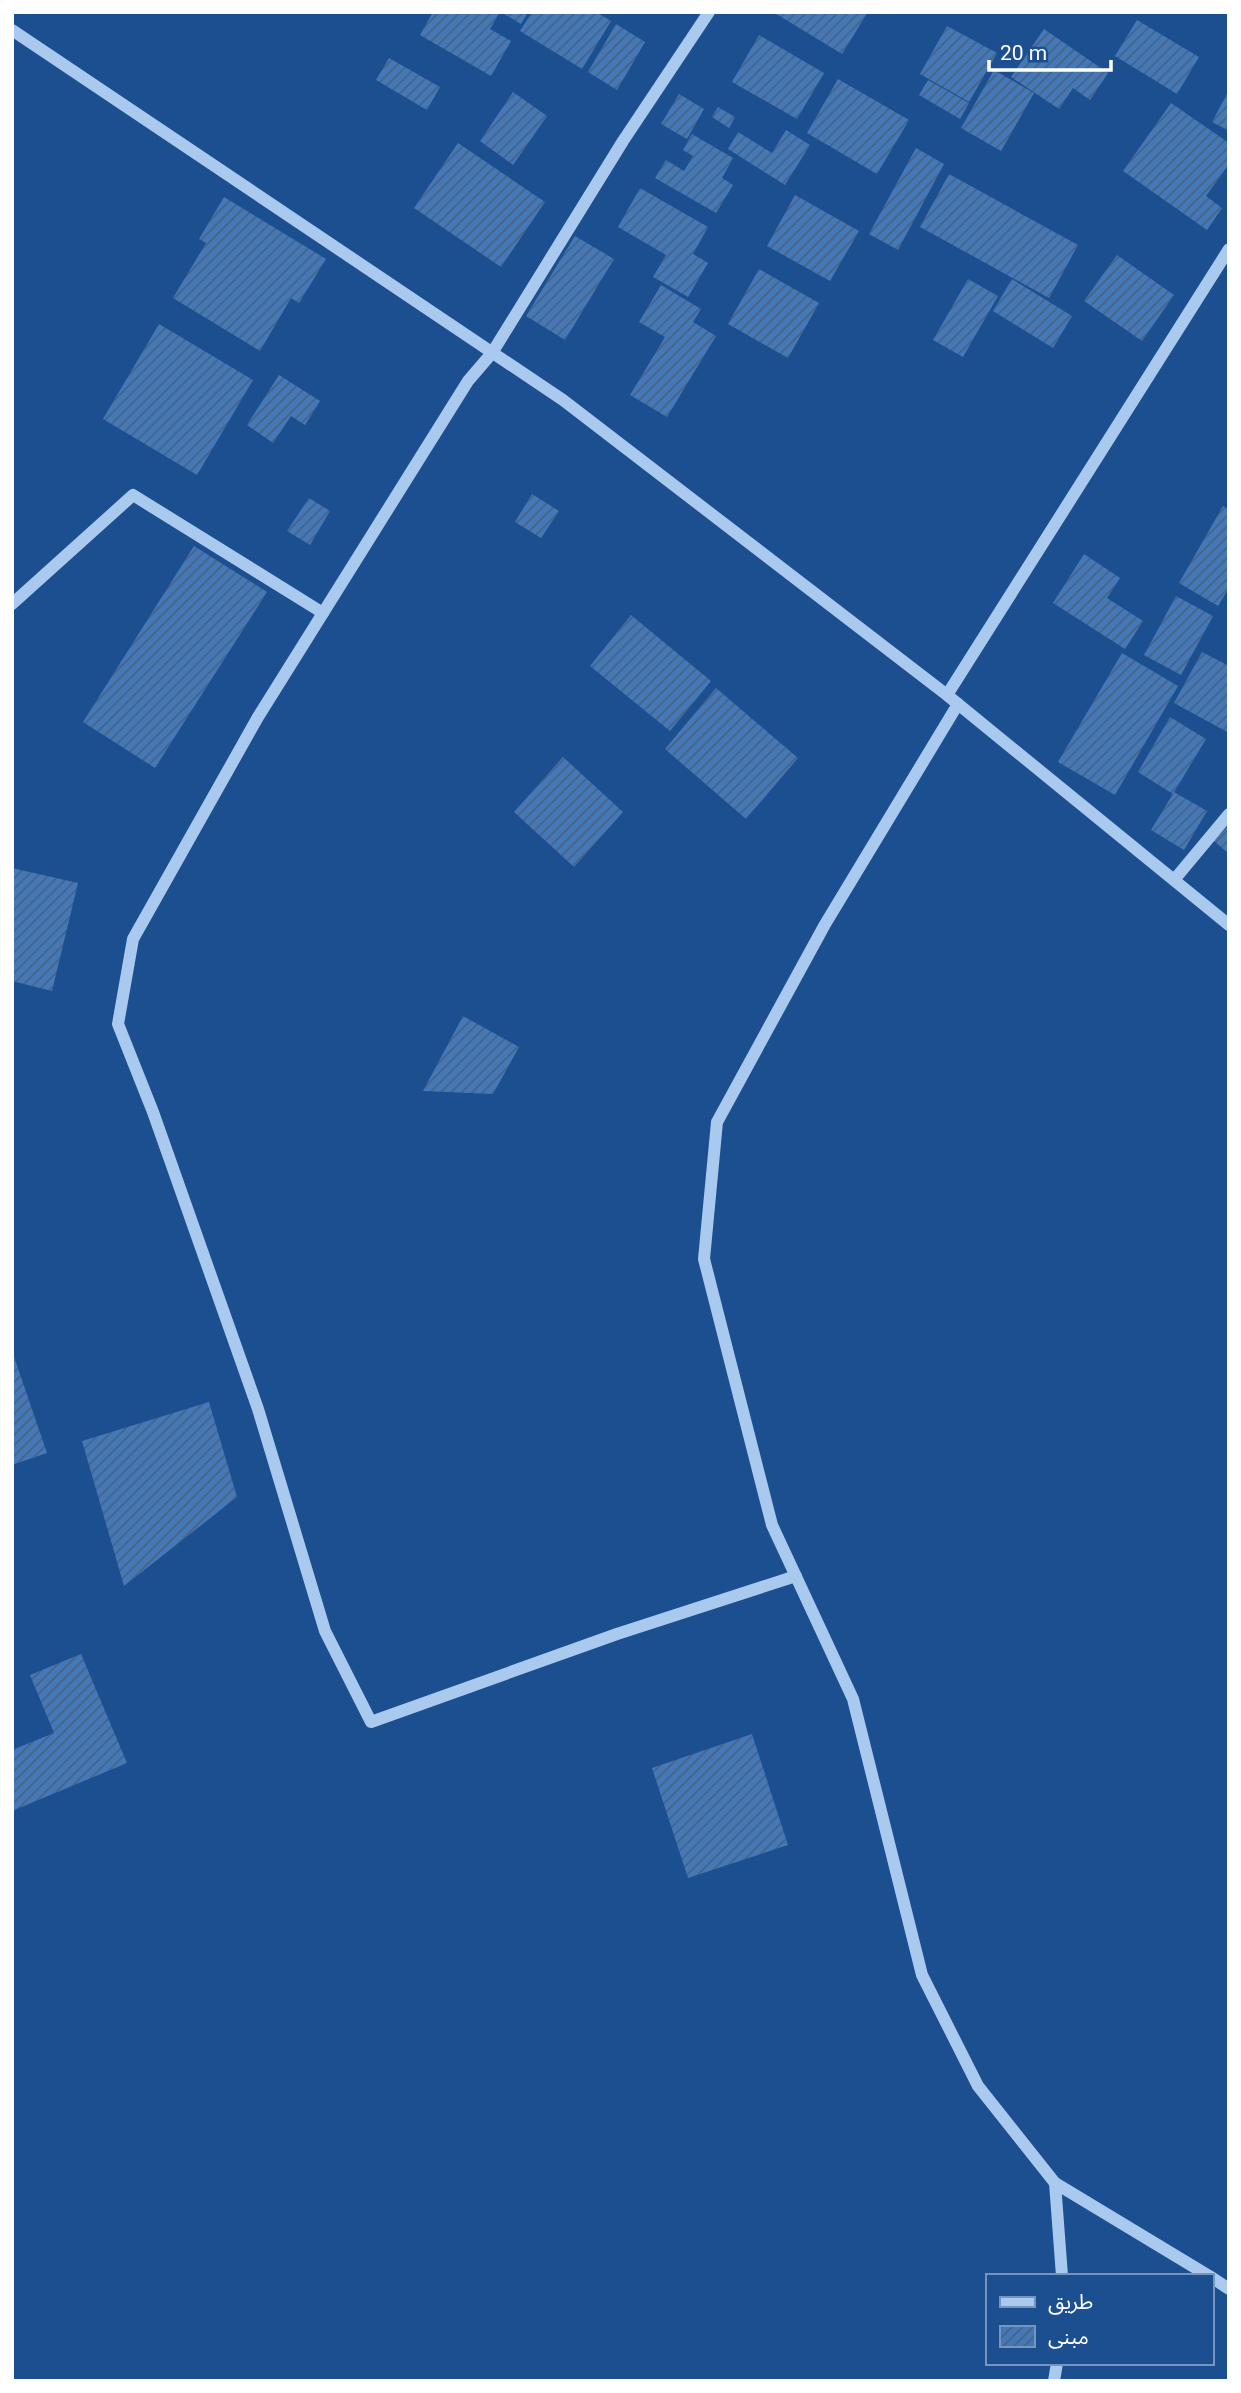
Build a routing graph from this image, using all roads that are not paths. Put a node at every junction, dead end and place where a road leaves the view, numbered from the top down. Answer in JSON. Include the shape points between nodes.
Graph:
{"nodes":[{"id":1,"x":709,"y":12,"type":"edge"},
{"id":2,"x":12,"y":30,"type":"edge"},
{"id":3,"x":1229,"y":249,"type":"edge"},
{"id":4,"x":492,"y":353,"type":"junction"},
{"id":5,"x":12,"y":604,"type":"edge"},
{"id":6,"x":323,"y":613,"type":"junction"},
{"id":7,"x":947,"y":695,"type":"junction"},
{"id":8,"x":958,"y":704,"type":"junction"},
{"id":9,"x":1229,"y":814,"type":"edge"},
{"id":10,"x":1174,"y":880,"type":"junction"},
{"id":11,"x":1229,"y":925,"type":"edge"},
{"id":12,"x":796,"y":1576,"type":"junction"},
{"id":13,"x":1055,"y":2183,"type":"junction"},
{"id":14,"x":1062,"y":2274,"type":"edge"},
{"id":15,"x":1207,"y":2274,"type":"edge"},
{"id":16,"x":1213,"y":2278,"type":"edge"},
{"id":17,"x":1229,"y":2289,"type":"edge"}],
"edges":[{"from":1,"to":4,"type":"street"},
{"from":2,"to":4,"type":"street"},
{"from":3,"to":7,"type":"street"},
{"from":4,"to":6,"type":"street","via":[[468,381]]},
{"from":4,"to":7,"type":"street","via":[[563,400]]},
{"from":5,"to":6,"type":"street","via":[[133,495]]},
{"from":6,"to":12,"type":"street","via":[[258,717],[133,939],[118,1024],[258,1409],[325,1630],[371,1722]]},
{"from":7,"to":8,"type":"street"},
{"from":8,"to":10,"type":"street"},
{"from":8,"to":12,"type":"street","via":[[824,926],[717,1122],[704,1259],[772,1525]]},
{"from":9,"to":10,"type":"street"},
{"from":10,"to":11,"type":"street"},
{"from":12,"to":13,"type":"street","via":[[853,1699],[922,1975],[978,2086]]},
{"from":13,"to":14,"type":"street"},
{"from":13,"to":15,"type":"street"},
{"from":16,"to":17,"type":"street"}]}
